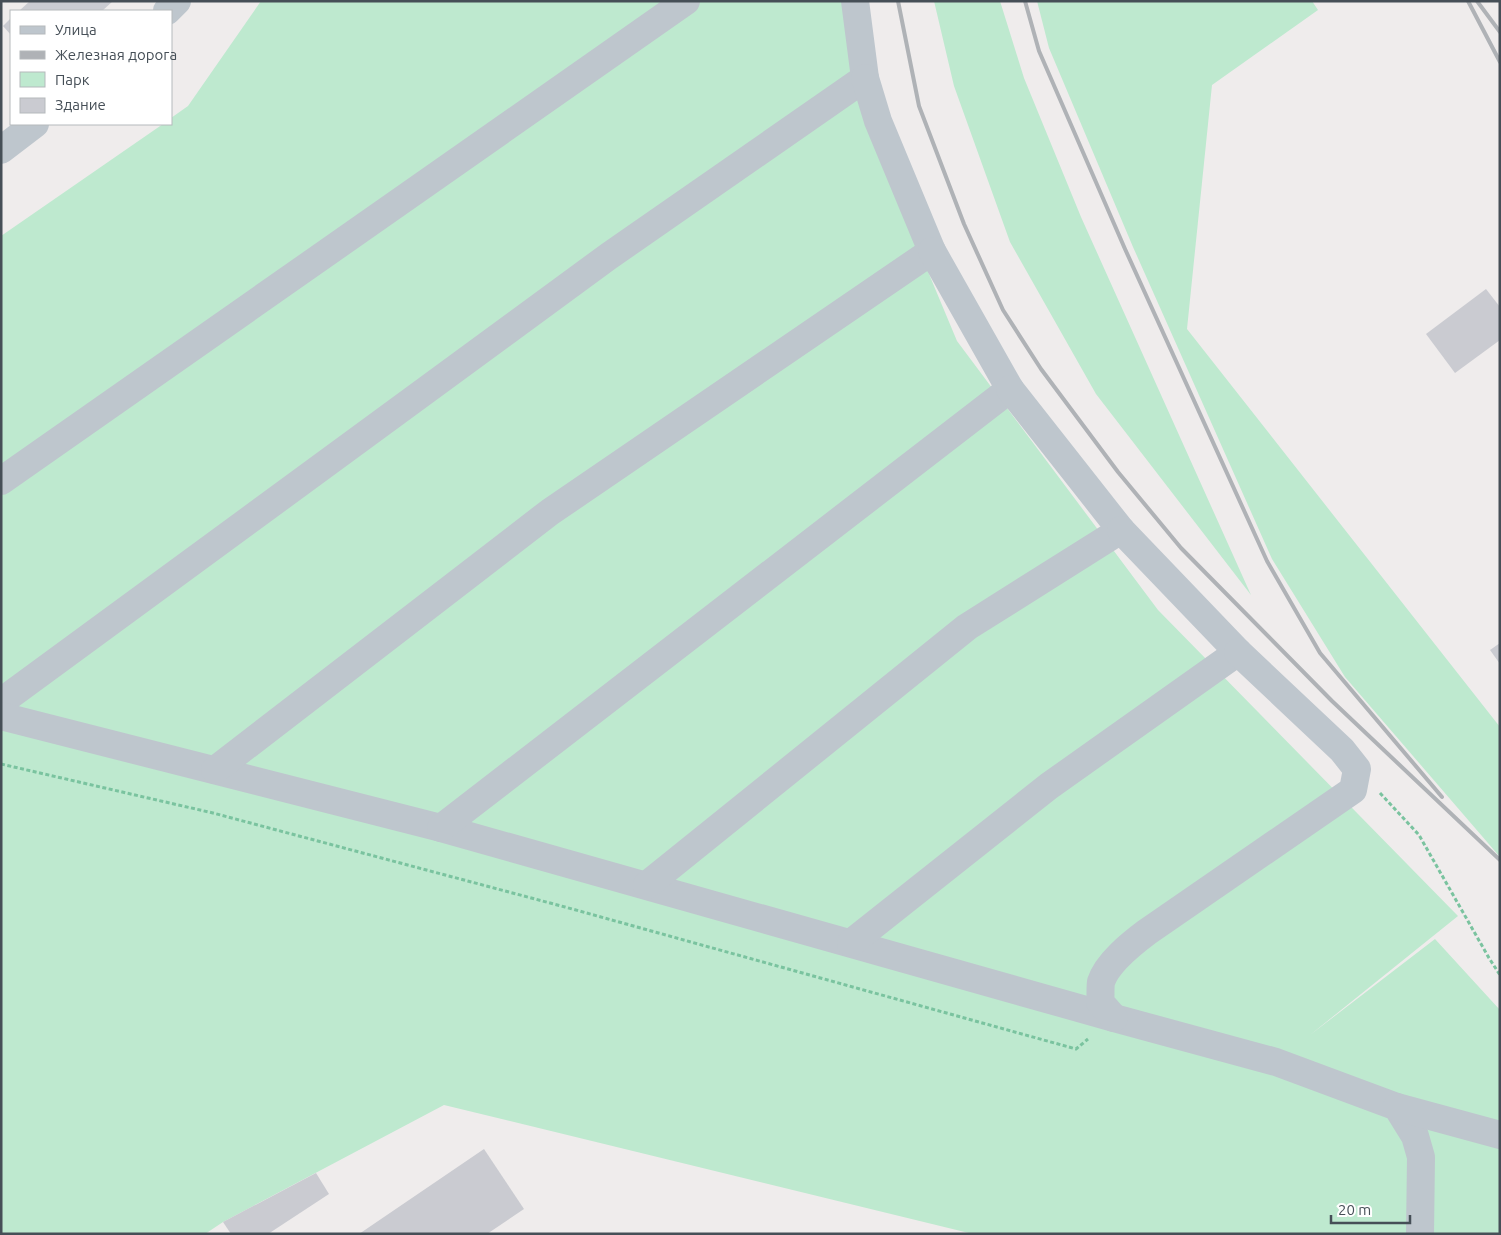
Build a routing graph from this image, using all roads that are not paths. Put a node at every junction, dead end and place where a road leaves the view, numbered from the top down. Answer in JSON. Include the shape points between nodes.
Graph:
{"nodes":[{"id":1,"x":178,"y":1,"type":"edge"},
{"id":2,"x":686,"y":1,"type":"edge"},
{"id":3,"x":856,"y":1,"type":"edge"},
{"id":4,"x":168,"y":10,"type":"edge"},
{"id":5,"x":865,"y":78,"type":"junction"},
{"id":6,"x":34,"y":125,"type":"edge"},
{"id":7,"x":1,"y":150,"type":"edge"},
{"id":8,"x":932,"y":251,"type":"junction"},
{"id":9,"x":1010,"y":389,"type":"junction"},
{"id":10,"x":1,"y":481,"type":"edge"},
{"id":11,"x":1121,"y":530,"type":"junction"},
{"id":12,"x":1238,"y":652,"type":"junction"},
{"id":13,"x":1,"y":702,"type":"edge"},
{"id":14,"x":1,"y":716,"type":"edge"},
{"id":15,"x":215,"y":770,"type":"junction"},
{"id":16,"x":441,"y":828,"type":"junction"},
{"id":17,"x":647,"y":885,"type":"junction"},
{"id":18,"x":852,"y":943,"type":"junction"},
{"id":19,"x":1114,"y":1018,"type":"junction"},
{"id":20,"x":1397,"y":1108,"type":"junction"},
{"id":21,"x":1500,"y":1134,"type":"edge"},
{"id":22,"x":1420,"y":1234,"type":"edge"}],
"edges":[{"from":1,"to":4,"type":"lane"},
{"from":2,"to":10,"type":"lane"},
{"from":3,"to":5,"type":"lane"},
{"from":5,"to":8,"type":"lane","via":[[878,121]]},
{"from":5,"to":13,"type":"lane","via":[[609,256]]},
{"from":6,"to":7,"type":"lane"},
{"from":8,"to":9,"type":"lane"},
{"from":8,"to":15,"type":"lane","via":[[550,512]]},
{"from":9,"to":11,"type":"lane"},
{"from":9,"to":16,"type":"lane"},
{"from":11,"to":12,"type":"lane"},
{"from":11,"to":17,"type":"lane","via":[[967,627]]},
{"from":12,"to":18,"type":"lane","via":[[1049,786]]},
{"from":12,"to":19,"type":"lane","via":[[1342,750],[1356,769],[1353,790],[1126,948],[1101,982],[1100,1002]]},
{"from":14,"to":15,"type":"lane"},
{"from":15,"to":16,"type":"lane"},
{"from":16,"to":17,"type":"lane"},
{"from":17,"to":18,"type":"lane"},
{"from":18,"to":19,"type":"lane"},
{"from":19,"to":20,"type":"lane","via":[[1276,1062]]},
{"from":20,"to":21,"type":"lane"},
{"from":20,"to":22,"type":"lane","via":[[1415,1136],[1421,1156]]}]}
